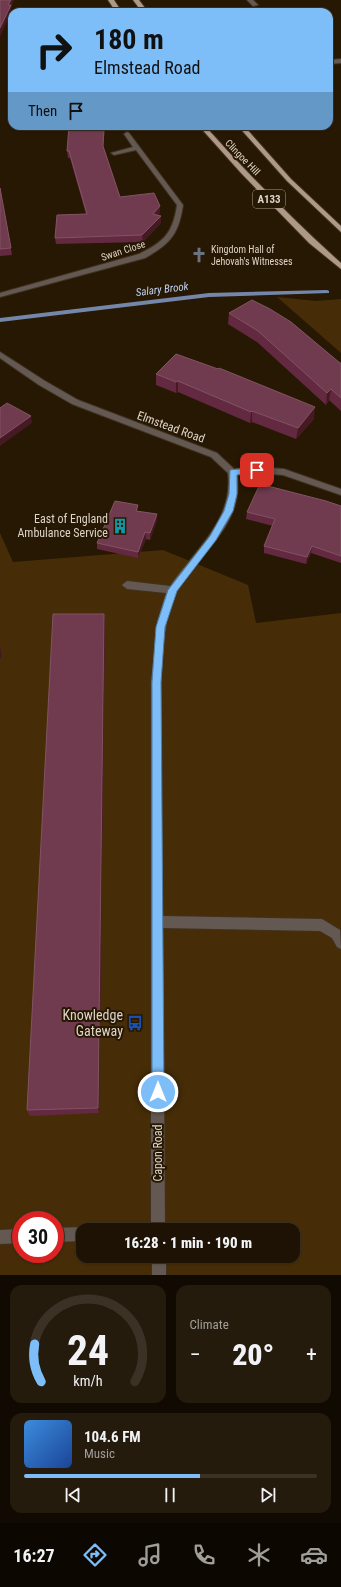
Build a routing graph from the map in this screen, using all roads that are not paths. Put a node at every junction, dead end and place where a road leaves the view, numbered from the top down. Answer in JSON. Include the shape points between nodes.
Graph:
{"nodes":[{"id":1,"x":250,"y":0,"type":"edge"},
{"id":2,"x":255,"y":6,"type":"dead end"},
{"id":3,"x":206,"y":130,"type":"edge"},
{"id":4,"x":245,"y":130,"type":"edge"},
{"id":5,"x":127,"y":134,"type":"dead end"},
{"id":6,"x":138,"y":148,"type":"junction"},
{"id":7,"x":114,"y":153,"type":"dead end"},
{"id":8,"x":341,"y":230,"type":"edge"},
{"id":9,"x":341,"y":267,"type":"edge"},
{"id":10,"x":0,"y":295,"type":"edge"},
{"id":11,"x":0,"y":354,"type":"edge"},
{"id":12,"x":232,"y":472,"type":"junction"},
{"id":13,"x":341,"y":492,"type":"edge"},
{"id":14,"x":127,"y":584,"type":"dead end"},
{"id":15,"x":173,"y":590,"type":"junction"},
{"id":16,"x":158,"y":922,"type":"junction"},
{"id":17,"x":322,"y":925,"type":"junction"},
{"id":18,"x":341,"y":927,"type":"edge"},
{"id":19,"x":341,"y":943,"type":"edge"},
{"id":20,"x":158,"y":1223,"type":"edge"},
{"id":21,"x":76,"y":1234,"type":"edge"},
{"id":22,"x":64,"y":1235,"type":"edge"},
{"id":23,"x":12,"y":1236,"type":"edge"},
{"id":24,"x":0,"y":1237,"type":"edge"},
{"id":25,"x":159,"y":1263,"type":"edge"},
{"id":26,"x":159,"y":1275,"type":"edge"}],
"edges":[{"from":1,"to":2,"type":"street"},
{"from":3,"to":9,"type":"main road","name":"Clingoe Hill","number":"A133","via":[[243,172]]},
{"from":4,"to":8,"type":"main road","name":"Clingoe Hill","number":"A133","via":[[289,180]]},
{"from":5,"to":6,"type":"street","name":"Swan Close"},
{"from":6,"to":7,"type":"street"},
{"from":6,"to":10,"type":"street","name":"Swan Close","via":[[180,205],[178,224],[164,245],[142,256]]},
{"from":11,"to":12,"type":"street","name":"Elmstead Road","via":[[75,402],[214,455]]},
{"from":12,"to":13,"type":"street","via":[[284,472]]},
{"from":12,"to":15,"type":"street","name":"Capon Road","via":[[233,494],[228,511],[213,538]]},
{"from":14,"to":15,"type":"street"},
{"from":15,"to":16,"type":"street","name":"Capon Road","via":[[160,627],[156,682]]},
{"from":16,"to":17,"type":"street"},
{"from":16,"to":20,"type":"street","name":"Capon Road"},
{"from":17,"to":18,"type":"street"},
{"from":17,"to":19,"type":"street","via":[[336,934]]},
{"from":21,"to":22,"type":"street"},
{"from":23,"to":24,"type":"street"},
{"from":25,"to":26,"type":"street"}]}
